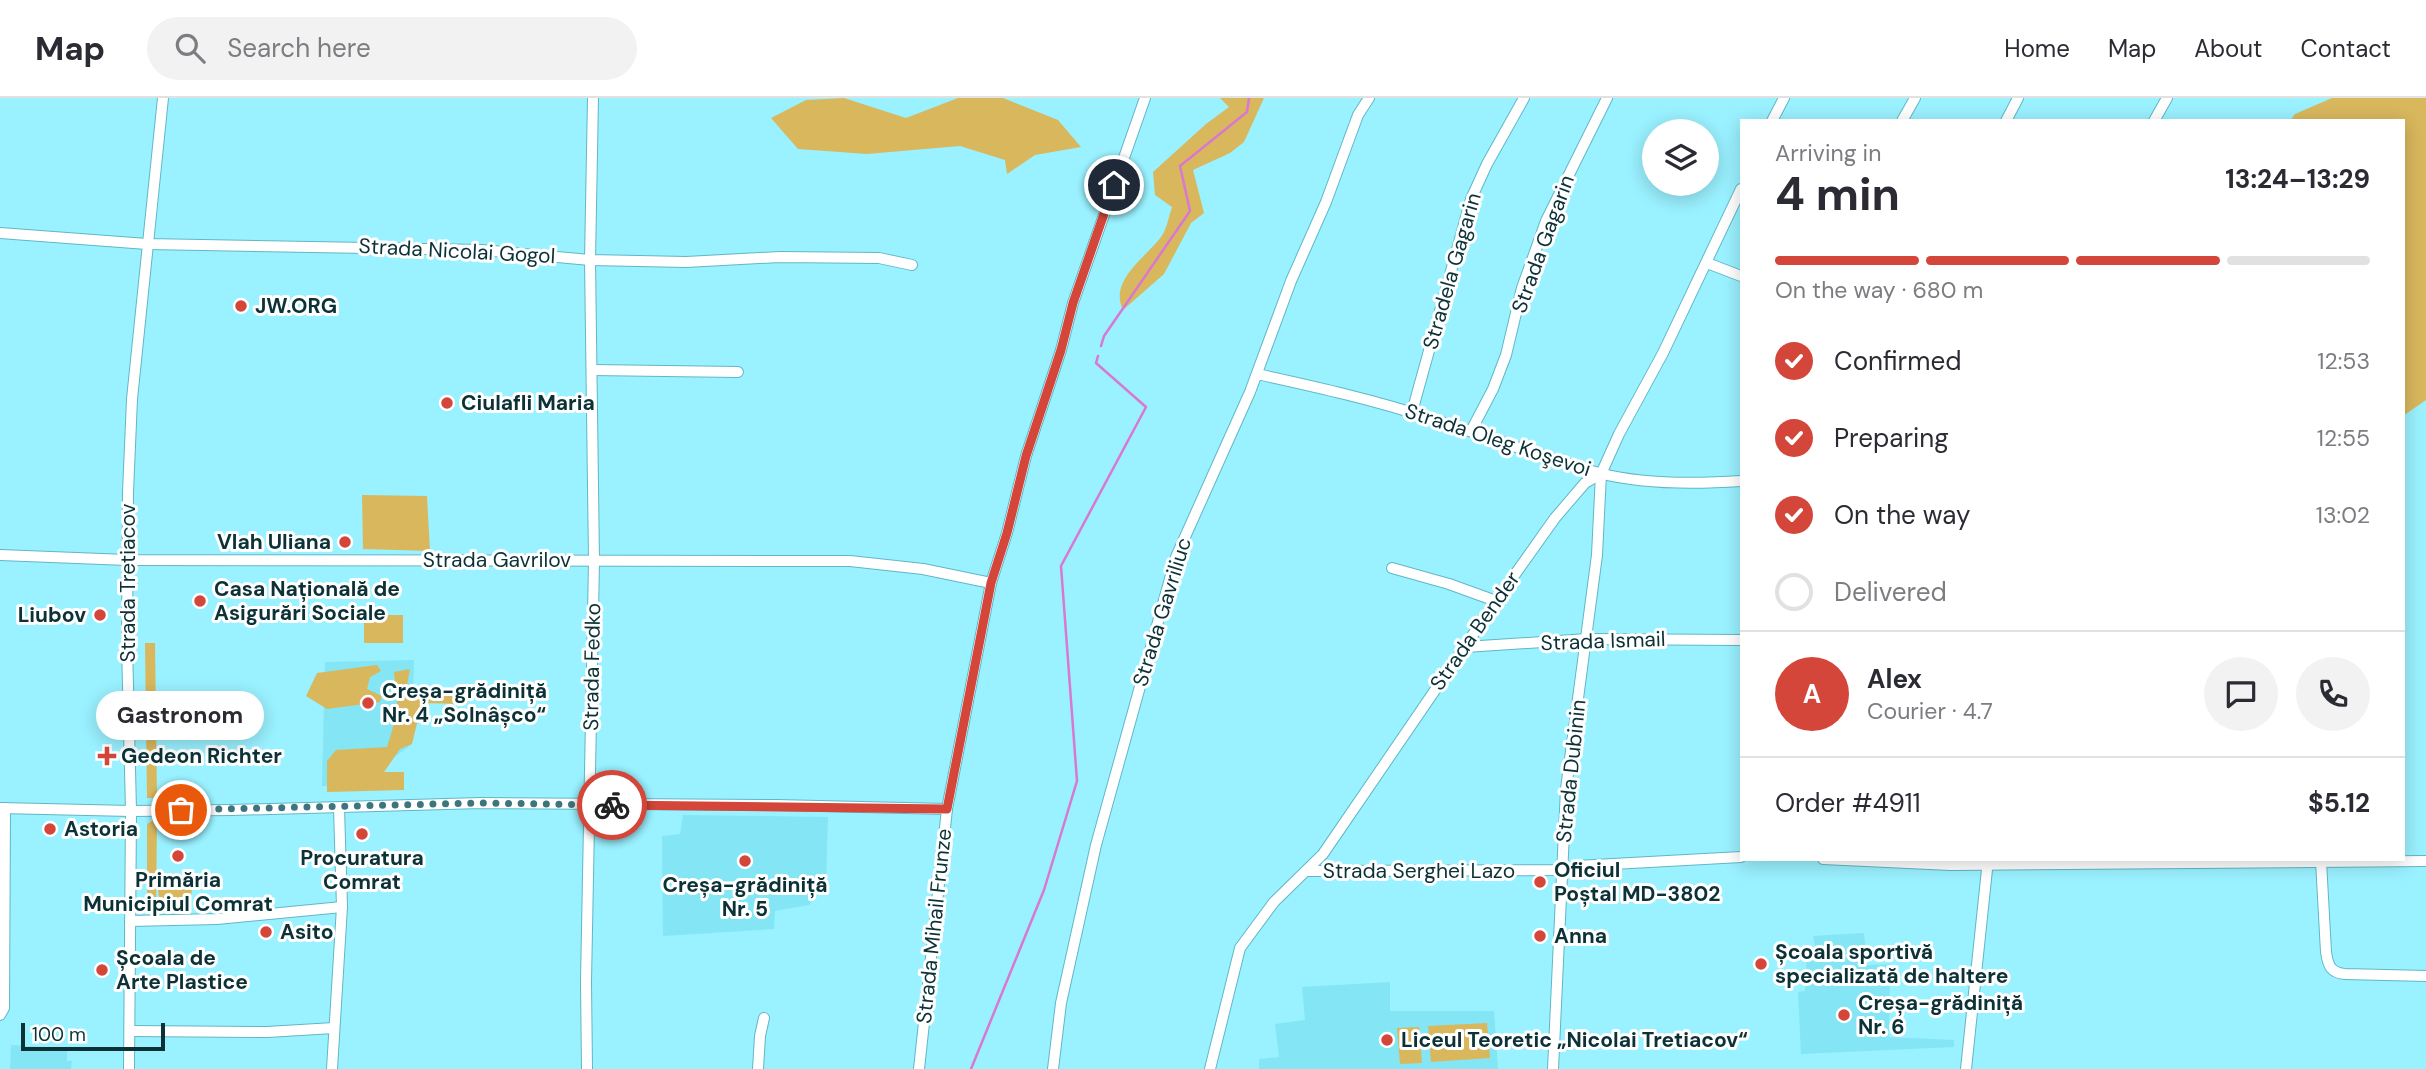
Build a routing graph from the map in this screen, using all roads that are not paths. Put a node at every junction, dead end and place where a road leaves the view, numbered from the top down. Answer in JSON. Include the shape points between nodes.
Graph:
{"nodes":[{"id":1,"x":163,"y":98,"type":"edge"},
{"id":2,"x":593,"y":98,"type":"edge"},
{"id":3,"x":1145,"y":98,"type":"edge"},
{"id":4,"x":1369,"y":98,"type":"edge"},
{"id":5,"x":1524,"y":98,"type":"edge"},
{"id":6,"x":1606,"y":98,"type":"edge"},
{"id":7,"x":1784,"y":98,"type":"edge"},
{"id":8,"x":1915,"y":98,"type":"edge"},
{"id":9,"x":2018,"y":98,"type":"edge"},
{"id":10,"x":2167,"y":98,"type":"edge"},
{"id":11,"x":1773,"y":119,"type":"edge"},
{"id":12,"x":1903,"y":119,"type":"edge"},
{"id":13,"x":2007,"y":119,"type":"edge"},
{"id":14,"x":2155,"y":119,"type":"edge"},
{"id":15,"x":1740,"y":191,"type":"edge"},
{"id":16,"x":0,"y":233,"type":"edge"},
{"id":17,"x":147,"y":244,"type":"junction"},
{"id":18,"x":590,"y":260,"type":"junction"},
{"id":19,"x":1707,"y":264,"type":"junction"},
{"id":20,"x":912,"y":265,"type":"dead end"},
{"id":21,"x":1740,"y":276,"type":"edge"},
{"id":22,"x":592,"y":370,"type":"junction"},
{"id":23,"x":738,"y":372,"type":"dead end"},
{"id":24,"x":1257,"y":374,"type":"junction"},
{"id":25,"x":1412,"y":412,"type":"junction"},
{"id":26,"x":1471,"y":431,"type":"junction"},
{"id":27,"x":1601,"y":474,"type":"junction"},
{"id":28,"x":1740,"y":481,"type":"edge"},
{"id":29,"x":0,"y":555,"type":"edge"},
{"id":30,"x":127,"y":560,"type":"junction"},
{"id":31,"x":594,"y":561,"type":"junction"},
{"id":32,"x":1392,"y":568,"type":"dead end"},
{"id":33,"x":991,"y":583,"type":"junction"},
{"id":34,"x":1496,"y":601,"type":"junction"},
{"id":35,"x":1588,"y":639,"type":"junction"},
{"id":36,"x":1740,"y":640,"type":"edge"},
{"id":37,"x":1465,"y":647,"type":"junction"},
{"id":38,"x":589,"y":804,"type":"junction"},
{"id":39,"x":3,"y":808,"type":"edge"},
{"id":40,"x":339,"y":808,"type":"junction"},
{"id":41,"x":947,"y":809,"type":"junction"},
{"id":42,"x":131,"y":811,"type":"junction"},
{"id":43,"x":1740,"y":858,"type":"edge"},
{"id":44,"x":1866,"y":861,"type":"edge"},
{"id":45,"x":2321,"y":861,"type":"junction"},
{"id":46,"x":2426,"y":861,"type":"edge"},
{"id":47,"x":1988,"y":862,"type":"edge"},
{"id":48,"x":1307,"y":870,"type":"junction"},
{"id":49,"x":1561,"y":870,"type":"junction"},
{"id":50,"x":342,"y":907,"type":"junction"},
{"id":51,"x":130,"y":921,"type":"junction"},
{"id":52,"x":2426,"y":976,"type":"edge"},
{"id":53,"x":0,"y":1015,"type":"edge"},
{"id":54,"x":764,"y":1018,"type":"dead end"},
{"id":55,"x":334,"y":1028,"type":"junction"},
{"id":56,"x":130,"y":1031,"type":"junction"},
{"id":57,"x":129,"y":1069,"type":"edge"},
{"id":58,"x":332,"y":1069,"type":"edge"},
{"id":59,"x":587,"y":1069,"type":"edge"},
{"id":60,"x":758,"y":1069,"type":"edge"},
{"id":61,"x":919,"y":1069,"type":"edge"},
{"id":62,"x":1053,"y":1069,"type":"edge"},
{"id":63,"x":1210,"y":1069,"type":"edge"},
{"id":64,"x":1553,"y":1069,"type":"edge"},
{"id":65,"x":1966,"y":1069,"type":"edge"}],
"edges":[{"from":1,"to":17,"type":"street","name":"Strada Tretiacov"},
{"from":2,"to":18,"type":"street","name":"Strada Fedko"},
{"from":3,"to":33,"type":"street","name":"Strada Mihail Frunze","via":[[1073,303]]},
{"from":4,"to":24,"type":"street","name":"Strada Gavriliuc","via":[[1290,281]]},
{"from":5,"to":25,"type":"street","name":"Stradela Gagarin","via":[[1471,199]]},
{"from":6,"to":26,"type":"street","name":"Strada Gagarin","via":[[1546,221],[1522,288],[1506,355]]},
{"from":7,"to":11,"type":"street"},
{"from":8,"to":12,"type":"street"},
{"from":9,"to":13,"type":"street"},
{"from":10,"to":14,"type":"street"},
{"from":15,"to":19,"type":"street","name":"Strada Bender"},
{"from":16,"to":17,"type":"street","name":"Strada Nicolai Gogol"},
{"from":17,"to":18,"type":"street","name":"Strada Nicolai Gogol","via":[[468,250]]},
{"from":17,"to":30,"type":"street","name":"Strada Tretiacov","via":[[132,399]]},
{"from":18,"to":20,"type":"street","name":"Strada Nicolai Gogol","via":[[879,258]]},
{"from":18,"to":22,"type":"street","name":"Strada Fedko"},
{"from":19,"to":21,"type":"street"},
{"from":19,"to":27,"type":"street","name":"Strada Bender"},
{"from":22,"to":23,"type":"street"},
{"from":22,"to":31,"type":"street","name":"Strada Fedko"},
{"from":24,"to":25,"type":"street","name":"Strada Oleg Koşevoi"},
{"from":24,"to":62,"type":"street","name":"Strada Gavriliuc","via":[[1186,531],[1166,590],[1096,845],[1061,1003]]},
{"from":25,"to":26,"type":"street","name":"Strada Oleg Koşevoi"},
{"from":26,"to":27,"type":"street","name":"Strada Oleg Koşevoi"},
{"from":27,"to":28,"type":"street","name":"Strada Oleg Koşevoi","via":[[1687,482]]},
{"from":27,"to":34,"type":"street","name":"Strada Bender","via":[[1576,491]]},
{"from":27,"to":35,"type":"street","name":"Strada Dubinin"},
{"from":29,"to":30,"type":"street","name":"Strada Gavrilov"},
{"from":30,"to":31,"type":"street","name":"Strada Gavrilov"},
{"from":30,"to":42,"type":"street","name":"Strada Tretiacov"},
{"from":31,"to":33,"type":"street","name":"Strada Gavrilov","via":[[850,561]]},
{"from":31,"to":38,"type":"street","name":"Strada Fedko"},
{"from":32,"to":34,"type":"street"},
{"from":33,"to":41,"type":"street","name":"Strada Mihail Frunze"},
{"from":34,"to":37,"type":"street","name":"Strada Bender"},
{"from":35,"to":36,"type":"street","name":"Strada Ismail"},
{"from":35,"to":37,"type":"street","name":"Strada Ismail"},
{"from":35,"to":49,"type":"street","name":"Strada Dubinin","via":[[1566,789]]},
{"from":37,"to":48,"type":"street","name":"Strada Bender","via":[[1336,836]]},
{"from":38,"to":40,"type":"street"},
{"from":38,"to":41,"type":"street"},
{"from":38,"to":59,"type":"street","name":"Strada Fedko"},
{"from":39,"to":42,"type":"street"},
{"from":39,"to":53,"type":"street","via":[[4,1008]]},
{"from":40,"to":42,"type":"street"},
{"from":40,"to":50,"type":"street"},
{"from":41,"to":61,"type":"street","name":"Strada Mihail Frunze"},
{"from":42,"to":51,"type":"street","name":"Strada Tretiacov"},
{"from":43,"to":49,"type":"street","name":"Strada Serghei Lazo"},
{"from":44,"to":47,"type":"street"},
{"from":45,"to":46,"type":"street"},
{"from":45,"to":47,"type":"street"},
{"from":45,"to":52,"type":"street","via":[[2331,970]]},
{"from":47,"to":65,"type":"street"},
{"from":48,"to":49,"type":"street","name":"Strada Serghei Lazo"},
{"from":48,"to":63,"type":"street","name":"Strada Bender","via":[[1274,902],[1240,948]]},
{"from":49,"to":64,"type":"street","name":"Strada Dubinin"},
{"from":50,"to":51,"type":"street","via":[[218,919]]},
{"from":50,"to":55,"type":"street"},
{"from":51,"to":56,"type":"street","name":"Strada Tretiacov"},
{"from":54,"to":60,"type":"street"},
{"from":55,"to":56,"type":"street"},
{"from":55,"to":58,"type":"street"},
{"from":56,"to":57,"type":"street","name":"Strada Tretiacov"}]}
